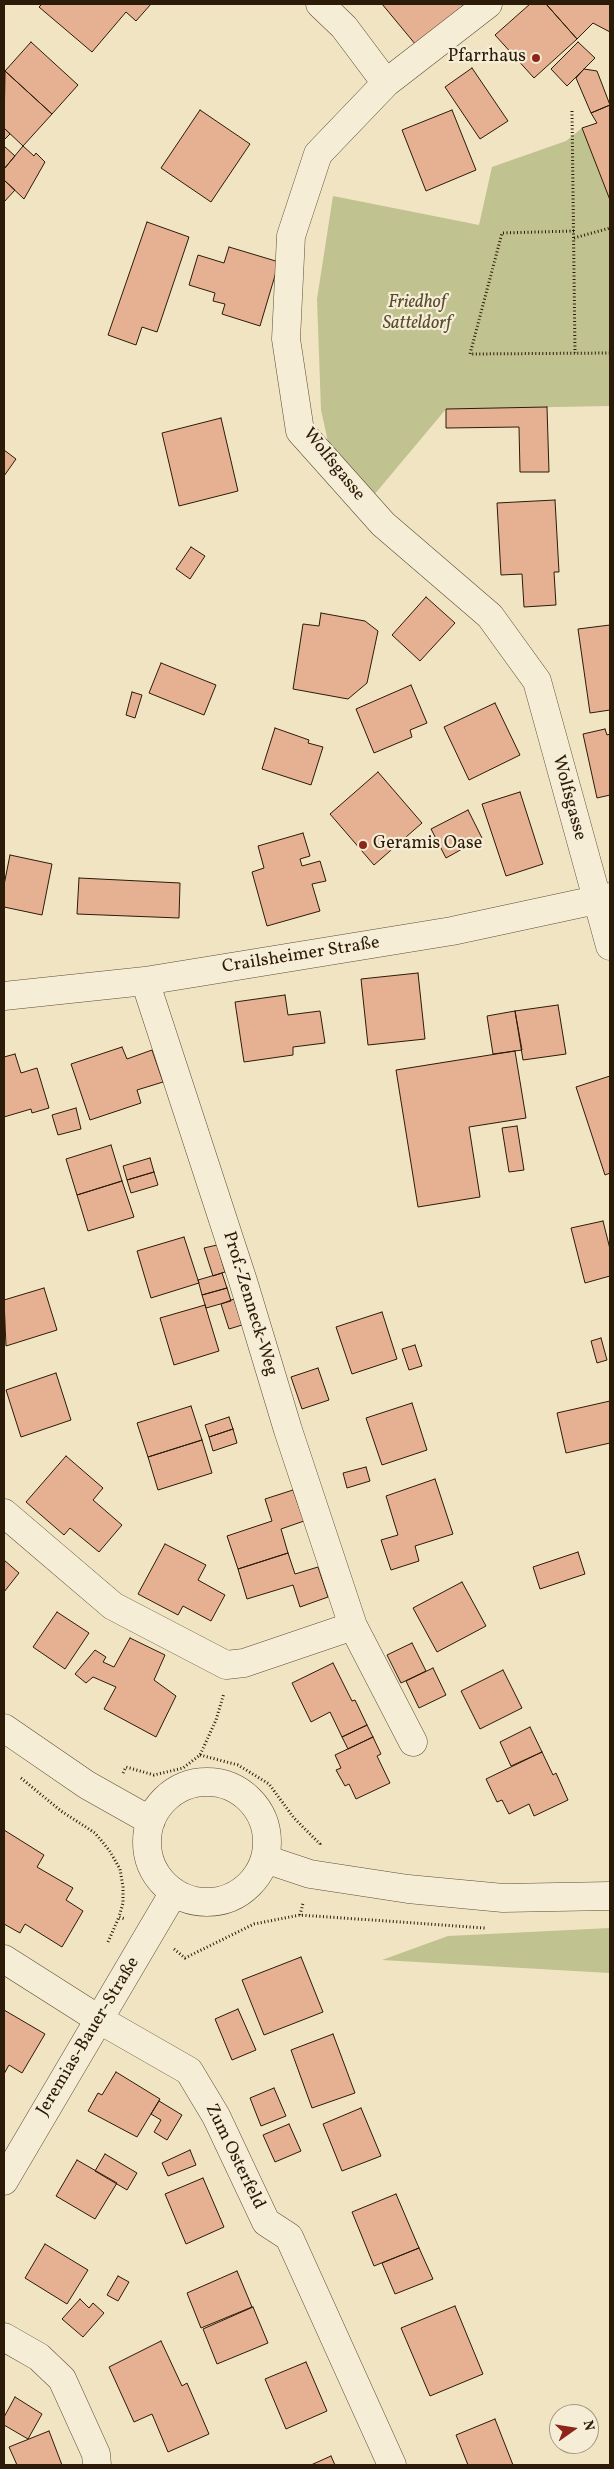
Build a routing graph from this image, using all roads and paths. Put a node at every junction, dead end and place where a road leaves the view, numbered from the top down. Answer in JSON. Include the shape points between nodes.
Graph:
{"nodes":[{"id":1,"x":320,"y":4,"type":"edge"},
{"id":2,"x":488,"y":4,"type":"edge"},
{"id":3,"x":386,"y":83,"type":"junction"},
{"id":4,"x":572,"y":111,"type":"dead end"},
{"id":5,"x":610,"y":228,"type":"edge"},
{"id":6,"x":574,"y":231,"type":"junction"},
{"id":7,"x":574,"y":238,"type":"junction"},
{"id":8,"x":575,"y":353,"type":"junction"},
{"id":9,"x":610,"y":353,"type":"edge"},
{"id":10,"x":603,"y":898,"type":"edge"},
{"id":11,"x":610,"y":946,"type":"edge"},
{"id":12,"x":145,"y":981,"type":"junction"},
{"id":13,"x":4,"y":996,"type":"edge"},
{"id":14,"x":4,"y":1513,"type":"edge"},
{"id":15,"x":353,"y":1626,"type":"junction"},
{"id":16,"x":226,"y":1664,"type":"junction"},
{"id":17,"x":4,"y":1728,"type":"edge"},
{"id":18,"x":413,"y":1742,"type":"dead end"},
{"id":19,"x":200,"y":1755,"type":"junction"},
{"id":20,"x":18,"y":1775,"type":"dead end"},
{"id":21,"x":109,"y":1798,"type":"junction"},
{"id":22,"x":151,"y":1821,"type":"junction"},
{"id":23,"x":95,"y":1833,"type":"junction"},
{"id":24,"x":265,"y":1859,"type":"junction"},
{"id":25,"x":310,"y":1874,"type":"junction"},
{"id":26,"x":174,"y":1892,"type":"junction"},
{"id":27,"x":610,"y":1896,"type":"edge"},
{"id":28,"x":300,"y":1915,"type":"junction"},
{"id":29,"x":489,"y":1928,"type":"dead end"},
{"id":30,"x":152,"y":1930,"type":"junction"},
{"id":31,"x":4,"y":1959,"type":"edge"},
{"id":32,"x":100,"y":2020,"type":"junction"},
{"id":33,"x":4,"y":2181,"type":"edge"},
{"id":34,"x":4,"y":2337,"type":"edge"},
{"id":35,"x":97,"y":2465,"type":"edge"},
{"id":36,"x":392,"y":2465,"type":"edge"}],
"edges":[{"from":1,"to":3,"type":"street","via":[[344,27]]},
{"from":2,"to":3,"type":"street","name":"Wolfsgasse"},
{"from":3,"to":10,"type":"street","name":"Wolfsgasse","via":[[318,154],[291,236],[286,339],[300,431],[383,524],[490,616],[536,681]]},
{"from":4,"to":6,"type":"path"},
{"from":5,"to":7,"type":"path"},
{"from":6,"to":7,"type":"path"},
{"from":6,"to":8,"type":"path","via":[[502,233],[470,354]]},
{"from":7,"to":8,"type":"path"},
{"from":8,"to":9,"type":"path"},
{"from":10,"to":11,"type":"street","name":"Wolfsgasse"},
{"from":10,"to":12,"type":"street","name":"Crailsheimer Straße","via":[[452,931]]},
{"from":12,"to":13,"type":"street","name":"Crailsheimer Straße"},
{"from":12,"to":15,"type":"street","name":"Prof.-Zenneck-Weg"},
{"from":14,"to":16,"type":"street","via":[[113,1606]]},
{"from":15,"to":16,"type":"street","via":[[244,1663]]},
{"from":15,"to":18,"type":"street","name":"Prof.-Zenneck-Weg"},
{"from":16,"to":19,"type":"path","via":[[224,1691],[216,1720]]},
{"from":17,"to":21,"type":"street"},
{"from":19,"to":21,"type":"path","via":[[183,1768],[154,1775],[126,1767]]},
{"from":19,"to":25,"type":"path","via":[[238,1765],[269,1784],[294,1818],[320,1844]]},
{"from":20,"to":23,"type":"path","via":[[61,1811]]},
{"from":21,"to":22,"type":"street"},
{"from":21,"to":23,"type":"path"},
{"from":22,"to":24,"type":"street","via":[[161,1804],[176,1791],[194,1783],[214,1782],[233,1788],[249,1799],[261,1815],[267,1834]]},
{"from":22,"to":26,"type":"street","via":[[147,1840],[150,1860],[159,1878]]},
{"from":23,"to":30,"type":"path","via":[[120,1869],[123,1895],[119,1917]]},
{"from":24,"to":25,"type":"street"},
{"from":24,"to":26,"type":"street","via":[[260,1872],[247,1888],[231,1898],[211,1903],[191,1900]]},
{"from":25,"to":27,"type":"street","via":[[408,1889],[503,1898]]},
{"from":25,"to":28,"type":"path"},
{"from":26,"to":30,"type":"street","name":"Jeremias-Bauer-Straße"},
{"from":28,"to":29,"type":"path"},
{"from":28,"to":30,"type":"path","via":[[254,1924],[185,1958]]},
{"from":30,"to":32,"type":"street","name":"Jeremias-Bauer-Straße"},
{"from":31,"to":32,"type":"street","name":"Zum Osterfeld"},
{"from":32,"to":33,"type":"street","name":"Jeremias-Bauer-Straße"},
{"from":32,"to":36,"type":"street","name":"Zum Osterfeld","via":[[189,2071],[216,2116],[266,2222],[289,2236]]},
{"from":34,"to":35,"type":"street","via":[[40,2357],[62,2379],[96,2454]]}]}
